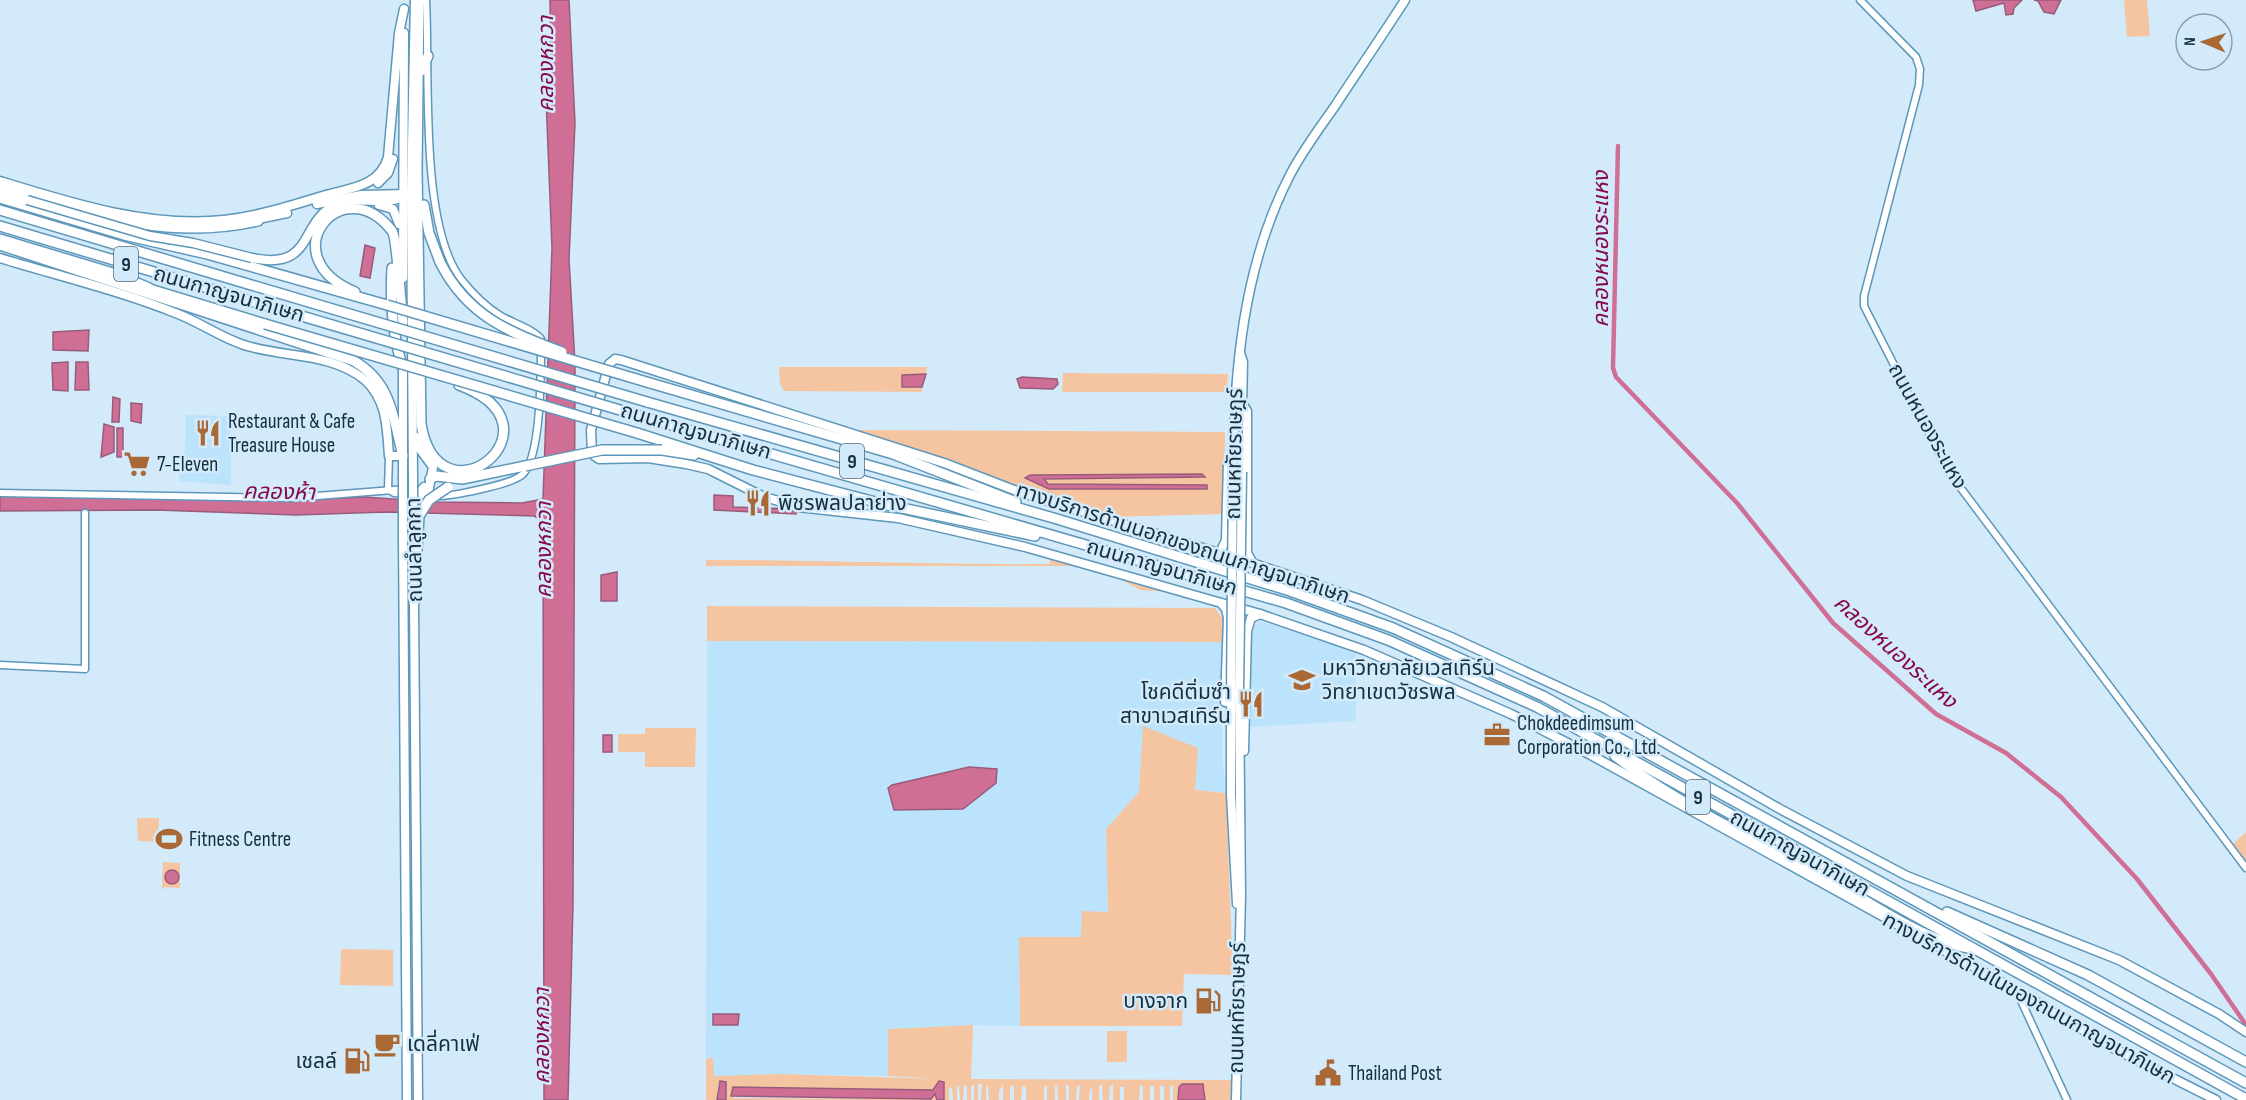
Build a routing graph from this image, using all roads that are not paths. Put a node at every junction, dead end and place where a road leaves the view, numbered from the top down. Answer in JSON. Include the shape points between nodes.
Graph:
{"nodes":[{"id":1,"x":415,"y":0,"type":"edge"},
{"id":2,"x":419,"y":0,"type":"edge"},
{"id":3,"x":426,"y":0,"type":"edge"},
{"id":4,"x":1405,"y":0,"type":"edge"},
{"id":5,"x":1860,"y":0,"type":"edge"},
{"id":6,"x":404,"y":4,"type":"edge"},
{"id":7,"x":399,"y":33,"type":"junction"},
{"id":8,"x":428,"y":56,"type":"junction"},
{"id":9,"x":420,"y":73,"type":"junction"},
{"id":10,"x":419,"y":134,"type":"junction"},
{"id":11,"x":407,"y":149,"type":"junction"},
{"id":12,"x":0,"y":181,"type":"edge"},
{"id":13,"x":0,"y":186,"type":"edge"},
{"id":14,"x":0,"y":192,"type":"edge"},
{"id":15,"x":407,"y":195,"type":"junction"},
{"id":16,"x":379,"y":197,"type":"junction"},
{"id":17,"x":0,"y":198,"type":"edge"},
{"id":18,"x":364,"y":201,"type":"junction"},
{"id":19,"x":321,"y":202,"type":"junction"},
{"id":20,"x":0,"y":210,"type":"edge"},
{"id":21,"x":411,"y":210,"type":"junction"},
{"id":22,"x":239,"y":218,"type":"junction"},
{"id":23,"x":258,"y":221,"type":"junction"},
{"id":24,"x":0,"y":226,"type":"edge"},
{"id":25,"x":96,"y":226,"type":"junction"},
{"id":26,"x":388,"y":228,"type":"junction"},
{"id":27,"x":192,"y":230,"type":"junction"},
{"id":28,"x":0,"y":239,"type":"edge"},
{"id":29,"x":0,"y":245,"type":"edge"},
{"id":30,"x":0,"y":258,"type":"edge"},
{"id":31,"x":100,"y":277,"type":"junction"},
{"id":32,"x":403,"y":281,"type":"junction"},
{"id":33,"x":151,"y":289,"type":"junction"},
{"id":34,"x":387,"y":305,"type":"junction"},
{"id":35,"x":403,"y":322,"type":"junction"},
{"id":36,"x":615,"y":359,"type":"joint"},
{"id":37,"x":403,"y":368,"type":"junction"},
{"id":38,"x":610,"y":370,"type":"junction"},
{"id":39,"x":434,"y":375,"type":"junction"},
{"id":40,"x":420,"y":385,"type":"junction"},
{"id":41,"x":1238,"y":402,"type":"junction"},
{"id":42,"x":412,"y":422,"type":"junction"},
{"id":43,"x":389,"y":456,"type":"junction"},
{"id":44,"x":403,"y":456,"type":"junction"},
{"id":45,"x":714,"y":459,"type":"junction"},
{"id":46,"x":488,"y":474,"type":"junction"},
{"id":47,"x":413,"y":478,"type":"junction"},
{"id":48,"x":430,"y":479,"type":"junction"},
{"id":49,"x":388,"y":489,"type":"junction"},
{"id":50,"x":426,"y":492,"type":"junction"},
{"id":51,"x":0,"y":493,"type":"edge"},
{"id":52,"x":85,"y":513,"type":"dead end"},
{"id":53,"x":1057,"y":519,"type":"junction"},
{"id":54,"x":1227,"y":532,"type":"junction"},
{"id":55,"x":1247,"y":533,"type":"junction"},
{"id":56,"x":1067,"y":541,"type":"junction"},
{"id":57,"x":1220,"y":553,"type":"junction"},
{"id":58,"x":1252,"y":563,"type":"junction"},
{"id":59,"x":1220,"y":602,"type":"junction"},
{"id":60,"x":414,"y":603,"type":"junction"},
{"id":61,"x":1260,"y":614,"type":"junction"},
{"id":62,"x":0,"y":665,"type":"edge"},
{"id":63,"x":1589,"y":736,"type":"junction"},
{"id":64,"x":1235,"y":796,"type":"junction"},
{"id":65,"x":1777,"y":840,"type":"junction"},
{"id":66,"x":2246,"y":868,"type":"edge"},
{"id":67,"x":1810,"y":869,"type":"junction"},
{"id":68,"x":1919,"y":902,"type":"junction"},
{"id":69,"x":1978,"y":950,"type":"junction"},
{"id":70,"x":2016,"y":990,"type":"junction"},
{"id":71,"x":2246,"y":1032,"type":"edge"},
{"id":72,"x":2243,"y":1060,"type":"edge"},
{"id":73,"x":2241,"y":1081,"type":"edge"},
{"id":74,"x":2242,"y":1097,"type":"edge"},
{"id":75,"x":407,"y":1100,"type":"edge"},
{"id":76,"x":418,"y":1100,"type":"edge"},
{"id":77,"x":1236,"y":1100,"type":"edge"},
{"id":78,"x":2067,"y":1100,"type":"edge"},
{"id":79,"x":2216,"y":1100,"type":"edge"}],
"edges":[{"from":1,"to":11,"type":"main road","name":"ถนนลำลูกกา"},
{"from":2,"to":9,"type":"highway"},
{"from":3,"to":8,"type":"street"},
{"from":4,"to":41,"type":"main road","name":"ถนนหทัยราษฎร์","via":[[1304,150],[1273,212],[1253,277],[1240,353],[1244,362]]},
{"from":5,"to":66,"type":"street","name":"ถนนหนองระแหง","via":[[1912,52],[1920,69],[1864,306],[1948,471]]},
{"from":6,"to":7,"type":"main road"},
{"from":6,"to":11,"type":"main road","name":"ถนนลำลูกกา"},
{"from":7,"to":19,"type":"main road","via":[[390,168],[375,185]]},
{"from":7,"to":22,"type":"main road","via":[[388,153],[379,175],[362,186]]},
{"from":8,"to":9,"type":"highway"},
{"from":8,"to":50,"type":"street","via":[[428,135],[446,253],[460,277],[486,305],[541,339],[541,394],[527,470],[515,479],[462,493]]},
{"from":9,"to":10,"type":"highway"},
{"from":10,"to":38,"type":"highway","bridge":true,"via":[[426,221],[440,262],[466,299],[504,329]]},
{"from":10,"to":40,"type":"highway"},
{"from":11,"to":15,"type":"main road","name":"ถนนลำลูกกา"},
{"from":12,"to":22,"type":"main road","via":[[156,219]]},
{"from":13,"to":27,"type":"highway","via":[[134,224]]},
{"from":14,"to":18,"type":"main road","bridge":true,"via":[[141,234],[274,260],[290,256],[302,247],[331,207]]},
{"from":15,"to":16,"type":"main road"},
{"from":15,"to":21,"type":"main road","name":"ถนนลำลูกกา"},
{"from":15,"to":32,"type":"main road","name":"ถนนลำลูกกา"},
{"from":16,"to":18,"type":"main road"},
{"from":16,"to":19,"type":"main road"},
{"from":17,"to":25,"type":"highway"},
{"from":18,"to":32,"type":"main road","via":[[389,206],[397,215]]},
{"from":19,"to":23,"type":"main road"},
{"from":20,"to":53,"type":"highway","name":"ถนนกาญจนาภิเษก","number":"9","bridge":true},
{"from":21,"to":40,"type":"highway","via":[[415,224]]},
{"from":21,"to":42,"type":"main road","name":"ถนนลำลูกกา"},
{"from":22,"to":23,"type":"main road"},
{"from":23,"to":27,"type":"highway"},
{"from":24,"to":56,"type":"highway","name":"ถนนกาญจนาภิเษก","number":"9","bridge":true},
{"from":25,"to":27,"type":"highway","via":[[149,234]]},
{"from":25,"to":34,"type":"highway"},
{"from":26,"to":34,"type":"highway","via":[[376,215],[359,208],[343,209],[328,219],[315,247],[324,272],[346,288]]},
{"from":26,"to":35,"type":"highway","via":[[396,245]]},
{"from":26,"to":37,"type":"highway","via":[[392,248],[391,314]]},
{"from":28,"to":33,"type":"highway","via":[[116,274]]},
{"from":29,"to":31,"type":"highway"},
{"from":30,"to":43,"type":"main road","via":[[178,314],[246,346],[321,359],[347,369],[370,386],[381,402],[387,422]]},
{"from":31,"to":33,"type":"highway"},
{"from":31,"to":44,"type":"highway","via":[[354,361],[374,376],[387,394]]},
{"from":32,"to":35,"type":"main road","name":"ถนนลำลูกกา"},
{"from":33,"to":39,"type":"highway","bridge":true},
{"from":34,"to":38,"type":"highway","bridge":true},
{"from":35,"to":37,"type":"main road","name":"ถนนลำลูกกา"},
{"from":36,"to":57,"type":"main road","name":"ทางบริการด้านนอกของถนนกาญจนาภิเษก","via":[[944,463],[1022,493]]},
{"from":36,"to":59,"type":"main road","name":"ทางบริการด้านในของถนนกาญจนาภิเษก","via":[[609,364],[595,410],[590,447],[599,459],[648,458],[698,466],[762,496],[798,507],[898,518],[974,534]]},
{"from":37,"to":44,"type":"main road","name":"ถนนลำลูกกา"},
{"from":38,"to":53,"type":"highway","bridge":true,"via":[[893,454]]},
{"from":39,"to":40,"type":"highway","bridge":true,"via":[[486,398],[496,409],[503,430],[499,448],[484,465],[465,471],[443,465],[429,451]]},
{"from":39,"to":45,"type":"highway","bridge":true},
{"from":41,"to":54,"type":"main road","via":[[1228,428]]},
{"from":41,"to":55,"type":"main road","via":[[1247,411]]},
{"from":41,"to":64,"type":"main road","name":"ถนนหทัยราษฎร์","bridge":true},
{"from":42,"to":47,"type":"main road","name":"ถนนลำลูกกา"},
{"from":42,"to":48,"type":"main road","via":[[417,444],[433,467]]},
{"from":43,"to":44,"type":"main road"},
{"from":43,"to":49,"type":"street"},
{"from":44,"to":75,"type":"main road","name":"ถนนลำลูกกา","bridge":true},
{"from":45,"to":46,"type":"highway","bridge":true,"via":[[662,450],[617,449]]},
{"from":45,"to":56,"type":"highway","via":[[883,504]]},
{"from":46,"to":48,"type":"highway","via":[[456,480],[436,476]]},
{"from":46,"to":60,"type":"highway","bridge":true,"via":[[448,487],[432,497],[419,516]]},
{"from":47,"to":50,"type":"main road","via":[[418,463],[426,463]]},
{"from":47,"to":60,"type":"main road","name":"ถนนลำลูกกา","bridge":true},
{"from":48,"to":50,"type":"main road"},
{"from":49,"to":50,"type":"street","via":[[395,494]]},
{"from":49,"to":51,"type":"street","via":[[291,498]]},
{"from":52,"to":62,"type":"street","via":[[85,669]]},
{"from":53,"to":68,"type":"highway","name":"ถนนกาญจนาภิเษก","number":"9","via":[[1290,591],[1445,650],[1543,696]]},
{"from":54,"to":55,"type":"main road","via":[[1238,539]]},
{"from":54,"to":57,"type":"main road"},
{"from":55,"to":58,"type":"main road","via":[[1247,553]]},
{"from":56,"to":63,"type":"highway","name":"ถนนกาญจนาภิเษก","number":"9","via":[[1189,573],[1351,626],[1493,686]]},
{"from":57,"to":58,"type":"main road","name":"ทางบริการด้านนอกของถนนกาญจนาภิเษก"},
{"from":58,"to":71,"type":"main road","name":"ทางบริการด้านนอกของถนนกาญจนาภิเษก","via":[[1362,600],[1602,707],[1779,809],[1907,876],[2120,960]]},
{"from":59,"to":61,"type":"main road","name":"ทางบริการด้านในของถนนกาญจนาภิเษก"},
{"from":59,"to":64,"type":"main road","via":[[1228,618],[1226,756]]},
{"from":60,"to":76,"type":"main road","name":"ถนนลำลูกกา"},
{"from":61,"to":64,"type":"main road","via":[[1251,618],[1247,631],[1246,721]]},
{"from":61,"to":70,"type":"main road","name":"ทางบริการด้านในของถนนกาญจนาภิเษก","via":[[1364,650],[1511,714]]},
{"from":63,"to":65,"type":"highway","name":"ถนนกาญจนาภิเษก","number":"9"},
{"from":63,"to":67,"type":"highway","via":[[1651,781]]},
{"from":64,"to":77,"type":"main road","name":"ถนนหทัยราษฎร์","via":[[1239,916]]},
{"from":65,"to":67,"type":"highway"},
{"from":65,"to":69,"type":"highway","name":"ถนนกาญจนาภิเษก","number":"9"},
{"from":67,"to":69,"type":"highway","via":[[1945,942]]},
{"from":68,"to":72,"type":"highway","via":[[1970,920],[2088,975]]},
{"from":68,"to":73,"type":"highway","name":"ถนนกาญจนาภิเษก","number":"9"},
{"from":69,"to":74,"type":"highway","name":"ถนนกาญจนาภิเษก","number":"9"},
{"from":70,"to":78,"type":"street"},
{"from":70,"to":79,"type":"main road","name":"ทางบริการด้านในของถนนกาญจนาภิเษก","via":[[2115,1049]]}]}
